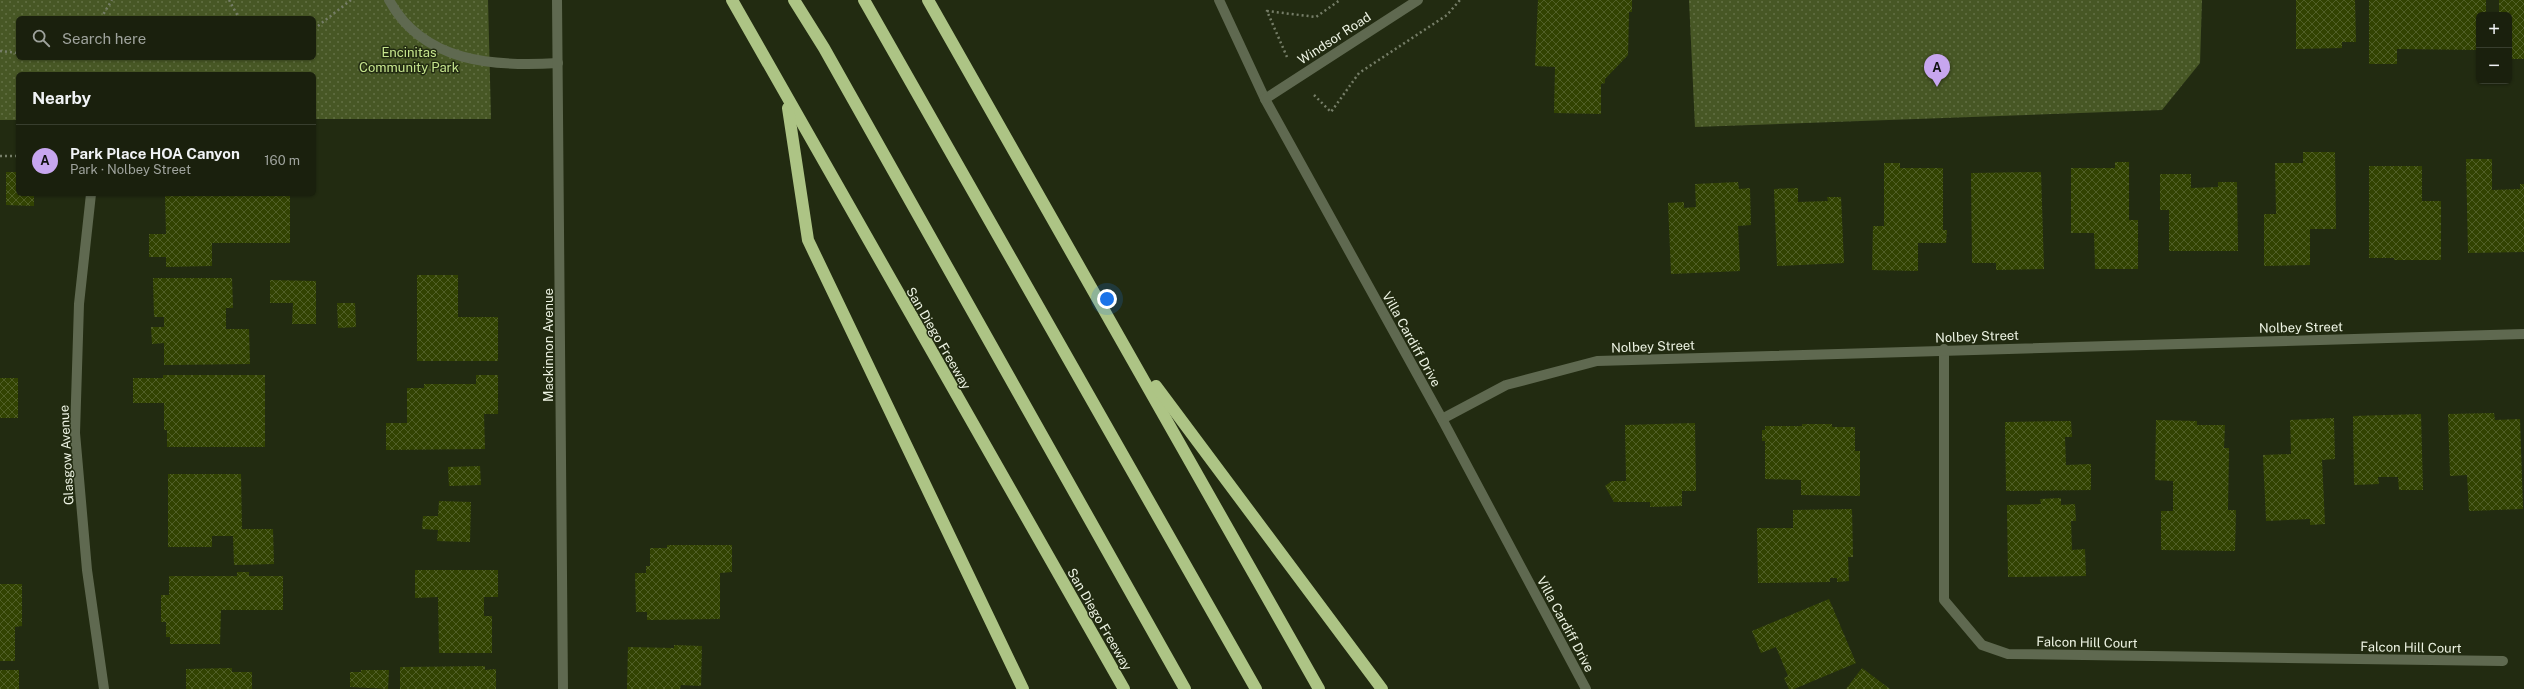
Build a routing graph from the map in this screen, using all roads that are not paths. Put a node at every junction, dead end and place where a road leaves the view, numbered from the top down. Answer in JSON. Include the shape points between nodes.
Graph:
{"nodes":[{"id":1,"x":388,"y":0,"type":"edge"},
{"id":2,"x":557,"y":0,"type":"edge"},
{"id":3,"x":732,"y":0,"type":"edge"},
{"id":4,"x":794,"y":0,"type":"edge"},
{"id":5,"x":864,"y":0,"type":"edge"},
{"id":6,"x":928,"y":0,"type":"edge"},
{"id":7,"x":1219,"y":0,"type":"edge"},
{"id":8,"x":1418,"y":0,"type":"edge"},
{"id":9,"x":558,"y":63,"type":"junction"},
{"id":10,"x":1265,"y":99,"type":"junction"},
{"id":11,"x":787,"y":101,"type":"junction"},
{"id":12,"x":91,"y":196,"type":"edge"},
{"id":13,"x":2524,"y":334,"type":"edge"},
{"id":14,"x":1126,"y":347,"type":"junction"},
{"id":15,"x":1944,"y":349,"type":"junction"},
{"id":16,"x":1442,"y":419,"type":"junction"},
{"id":17,"x":2503,"y":661,"type":"dead end"},
{"id":18,"x":104,"y":689,"type":"edge"},
{"id":19,"x":562,"y":689,"type":"edge"},
{"id":20,"x":1024,"y":689,"type":"edge"},
{"id":21,"x":1124,"y":689,"type":"edge"},
{"id":22,"x":1185,"y":689,"type":"edge"},
{"id":23,"x":1256,"y":689,"type":"edge"},
{"id":24,"x":1319,"y":689,"type":"edge"},
{"id":25,"x":1382,"y":689,"type":"edge"},
{"id":26,"x":1586,"y":689,"type":"edge"}],
"edges":[{"from":1,"to":9,"type":"street","via":[[419,38],[459,57],[512,64]]},
{"from":2,"to":9,"type":"street","name":"Mackinnon Avenue"},
{"from":3,"to":11,"type":"highway","name":"San Diego Freeway"},
{"from":4,"to":22,"type":"highway","via":[[824,48]]},
{"from":5,"to":23,"type":"highway"},
{"from":6,"to":14,"type":"highway"},
{"from":7,"to":10,"type":"street","name":"Villa Cardiff Drive"},
{"from":8,"to":10,"type":"street","name":"Windsor Road"},
{"from":9,"to":19,"type":"street","name":"Mackinnon Avenue"},
{"from":10,"to":16,"type":"street","name":"Villa Cardiff Drive"},
{"from":11,"to":20,"type":"highway","via":[[808,240]]},
{"from":11,"to":21,"type":"highway","name":"San Diego Freeway"},
{"from":12,"to":18,"type":"street","name":"Glasgow Avenue","via":[[79,304],[75,433],[87,570]]},
{"from":13,"to":15,"type":"street","name":"Nolbey Street"},
{"from":14,"to":24,"type":"highway"},
{"from":14,"to":25,"type":"highway"},
{"from":15,"to":16,"type":"street","name":"Nolbey Street","via":[[1597,361],[1506,385]]},
{"from":15,"to":17,"type":"street","name":"Falcon Hill Court","via":[[1944,600],[1982,645],[2008,654]]},
{"from":16,"to":26,"type":"street","name":"Villa Cardiff Drive"}]}
